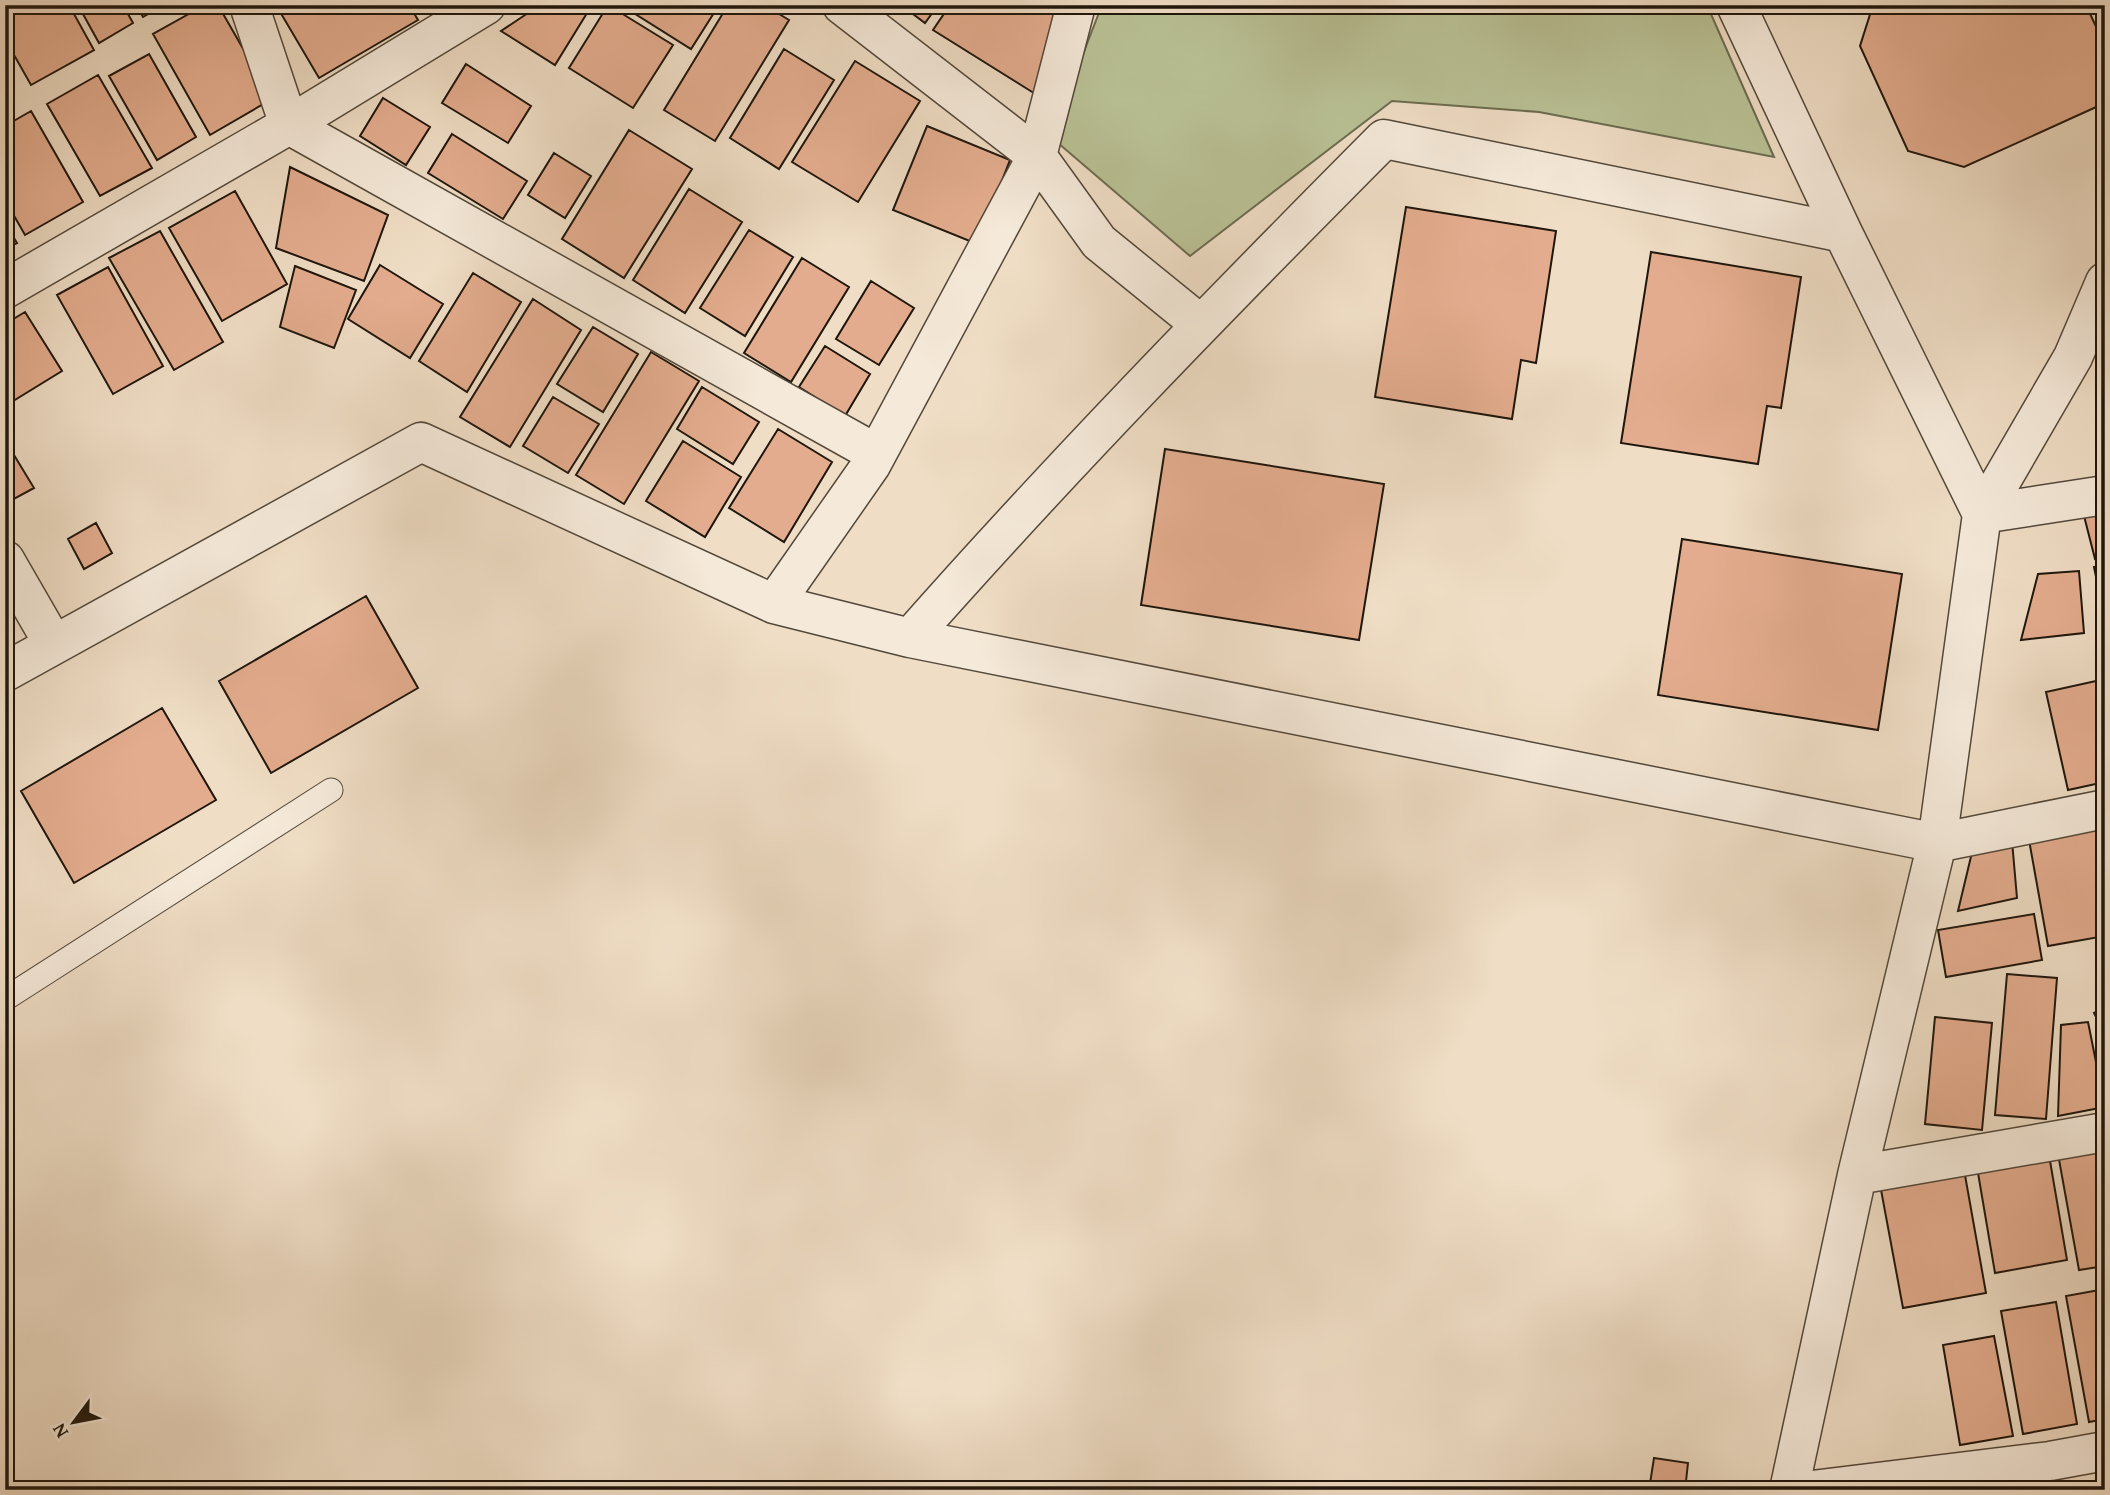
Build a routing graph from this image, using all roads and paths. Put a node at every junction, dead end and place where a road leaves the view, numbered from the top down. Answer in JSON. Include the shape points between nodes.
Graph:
{"nodes":[{"id":1,"x":248,"y":5,"type":"edge"},
{"id":2,"x":485,"y":5,"type":"edge"},
{"id":3,"x":842,"y":5,"type":"edge"},
{"id":4,"x":1076,"y":5,"type":"edge"},
{"id":5,"x":1736,"y":5,"type":"edge"},
{"id":6,"x":289,"y":125,"type":"junction"},
{"id":7,"x":1037,"y":156,"type":"junction"},
{"id":8,"x":1843,"y":233,"type":"junction"},
{"id":9,"x":2105,"y":282,"type":"edge"},
{"id":10,"x":5,"y":289,"type":"edge"},
{"id":11,"x":1200,"y":324,"type":"junction"},
{"id":12,"x":877,"y":454,"type":"junction"},
{"id":13,"x":2105,"y":495,"type":"edge"},
{"id":14,"x":1982,"y":514,"type":"junction"},
{"id":15,"x":5,"y":560,"type":"edge"},
{"id":16,"x":774,"y":604,"type":"junction"},
{"id":17,"x":910,"y":638,"type":"junction"},
{"id":18,"x":54,"y":645,"type":"junction"},
{"id":19,"x":5,"y":672,"type":"edge"},
{"id":20,"x":331,"y":790,"type":"dead end"},
{"id":21,"x":2105,"y":809,"type":"edge"},
{"id":22,"x":1937,"y":843,"type":"junction"},
{"id":23,"x":5,"y":999,"type":"edge"},
{"id":24,"x":2105,"y":1132,"type":"edge"},
{"id":25,"x":1857,"y":1175,"type":"junction"},
{"id":26,"x":2105,"y":1451,"type":"edge"},
{"id":27,"x":2058,"y":1475,"type":"edge"},
{"id":28,"x":1789,"y":1490,"type":"edge"},
{"id":29,"x":1812,"y":1490,"type":"edge"}],
"edges":[{"from":1,"to":6,"type":"street"},
{"from":2,"to":6,"type":"street"},
{"from":3,"to":7,"type":"street"},
{"from":4,"to":7,"type":"street"},
{"from":5,"to":8,"type":"street"},
{"from":6,"to":10,"type":"street"},
{"from":6,"to":12,"type":"street"},
{"from":7,"to":11,"type":"street","via":[[1099,242]]},
{"from":7,"to":12,"type":"street"},
{"from":8,"to":11,"type":"street","via":[[1384,139]]},
{"from":8,"to":14,"type":"street"},
{"from":9,"to":14,"type":"street","via":[[2073,356]]},
{"from":11,"to":17,"type":"street"},
{"from":12,"to":16,"type":"street"},
{"from":13,"to":14,"type":"street"},
{"from":14,"to":22,"type":"street"},
{"from":15,"to":18,"type":"street"},
{"from":16,"to":17,"type":"street"},
{"from":16,"to":18,"type":"street","via":[[421,442]]},
{"from":17,"to":22,"type":"street"},
{"from":18,"to":19,"type":"street"},
{"from":20,"to":23,"type":"lane"},
{"from":21,"to":22,"type":"street"},
{"from":22,"to":25,"type":"street"},
{"from":24,"to":25,"type":"street"},
{"from":25,"to":28,"type":"street"},
{"from":26,"to":27,"type":"street"},
{"from":27,"to":29,"type":"street"}]}
